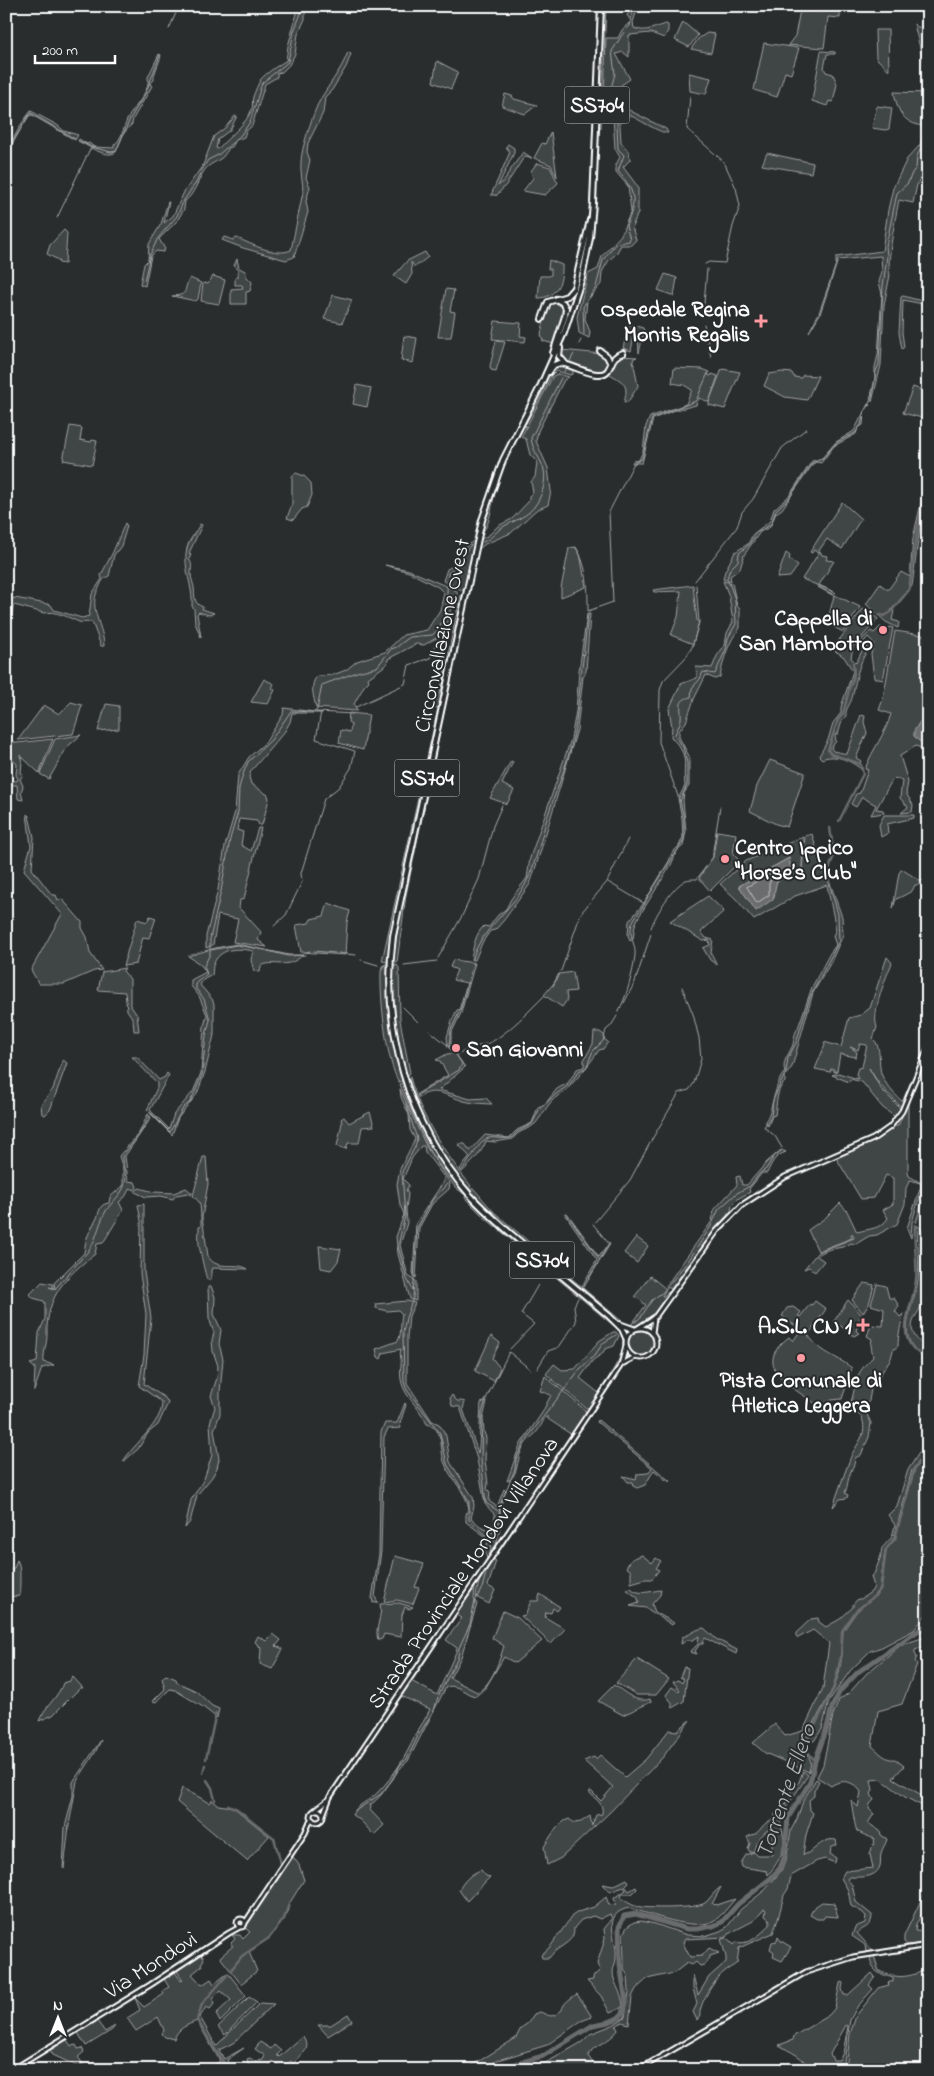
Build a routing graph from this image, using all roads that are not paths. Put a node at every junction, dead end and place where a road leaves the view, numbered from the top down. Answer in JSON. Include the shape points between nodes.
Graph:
{"nodes":[{"id":1,"x":601,"y":6,"type":"edge"},
{"id":2,"x":593,"y":203,"type":"junction"},
{"id":3,"x":552,"y":300,"type":"junction"},
{"id":4,"x":542,"y":319,"type":"dead end"},
{"id":5,"x":566,"y":328,"type":"junction"},
{"id":6,"x":600,"y":351,"type":"dead end"},
{"id":7,"x":611,"y":352,"type":"dead end"},
{"id":8,"x":622,"y":353,"type":"dead end"},
{"id":9,"x":611,"y":357,"type":"junction"},
{"id":10,"x":567,"y":364,"type":"junction"},
{"id":11,"x":549,"y":368,"type":"junction"},
{"id":12,"x":539,"y":389,"type":"junction"},
{"id":13,"x":928,"y":1048,"type":"edge"},
{"id":14,"x":655,"y":1316,"type":"junction"},
{"id":15,"x":615,"y":1322,"type":"junction"},
{"id":16,"x":636,"y":1329,"type":"junction"},
{"id":17,"x":652,"y":1334,"type":"junction"},
{"id":18,"x":626,"y":1338,"type":"junction"},
{"id":19,"x":626,"y":1346,"type":"junction"},
{"id":20,"x":635,"y":1357,"type":"junction"},
{"id":21,"x":621,"y":1365,"type":"junction"},
{"id":22,"x":330,"y":1797,"type":"junction"},
{"id":23,"x":315,"y":1810,"type":"junction"},
{"id":24,"x":323,"y":1815,"type":"junction"},
{"id":25,"x":311,"y":1819,"type":"junction"},
{"id":26,"x":318,"y":1823,"type":"junction"},
{"id":27,"x":306,"y":1833,"type":"junction"},
{"id":28,"x":244,"y":1921,"type":"junction"},
{"id":29,"x":237,"y":1923,"type":"junction"},
{"id":30,"x":240,"y":1927,"type":"junction"},
{"id":31,"x":229,"y":1933,"type":"junction"},
{"id":32,"x":928,"y":1946,"type":"edge"},
{"id":33,"x":12,"y":2070,"type":"edge"},
{"id":34,"x":638,"y":2070,"type":"edge"}],
"edges":[{"from":1,"to":2,"type":"highway","name":"Circonvallazione Ovest","number":"SS704"},
{"from":2,"to":3,"type":"highway","via":[[574,288],[567,296]]},
{"from":2,"to":5,"type":"highway","name":"Circonvallazione Ovest","number":"SS704","via":[[582,278]]},
{"from":3,"to":4,"type":"highway","via":[[546,305]]},
{"from":3,"to":11,"type":"highway","via":[[562,302],[566,310]]},
{"from":5,"to":10,"type":"highway","via":[[558,355]]},
{"from":5,"to":11,"type":"highway","name":"Circonvallazione Ovest","number":"SS704"},
{"from":6,"to":9,"type":"highway"},
{"from":7,"to":9,"type":"highway"},
{"from":8,"to":9,"type":"highway"},
{"from":9,"to":10,"type":"highway","via":[[606,372],[599,375]]},
{"from":10,"to":12,"type":"highway","via":[[554,365]]},
{"from":11,"to":12,"type":"highway","name":"Circonvallazione Ovest","number":"SS704"},
{"from":12,"to":15,"type":"highway","name":"Circonvallazione Ovest","number":"SS704","via":[[503,460],[481,526],[398,913],[391,956],[391,1015],[405,1082],[426,1132],[447,1165],[490,1216]]},
{"from":13,"to":14,"type":"main road","via":[[902,1111],[890,1127],[873,1139],[785,1177],[734,1211]]},
{"from":14,"to":16,"type":"main road"},
{"from":14,"to":17,"type":"main road"},
{"from":15,"to":16,"type":"highway","number":"SS704"},
{"from":15,"to":18,"type":"highway","number":"SS704"},
{"from":16,"to":17,"type":"main road","via":[[646,1328]]},
{"from":16,"to":18,"type":"main road"},
{"from":17,"to":20,"type":"main road","via":[[656,1343],[653,1352],[643,1358]]},
{"from":18,"to":19,"type":"main road"},
{"from":19,"to":20,"type":"main road"},
{"from":19,"to":21,"type":"main road","name":"Strada Provinciale Mondovì Villanova"},
{"from":20,"to":21,"type":"main road","name":"Strada Provinciale Mondovì Villanova"},
{"from":21,"to":22,"type":"main road","name":"Strada Provinciale Mondovì Villanova"},
{"from":22,"to":23,"type":"main road","name":"Strada Provinciale Mondovì Villanova"},
{"from":22,"to":24,"type":"main road","name":"Strada Provinciale Mondovì Villanova"},
{"from":23,"to":24,"type":"main road"},
{"from":23,"to":25,"type":"main road"},
{"from":24,"to":26,"type":"main road"},
{"from":25,"to":26,"type":"main road"},
{"from":25,"to":27,"type":"main road"},
{"from":26,"to":27,"type":"main road"},
{"from":27,"to":28,"type":"main road"},
{"from":28,"to":29,"type":"main road"},
{"from":28,"to":30,"type":"main road","name":"Via Mondovì","via":[[244,1926]]},
{"from":29,"to":30,"type":"main road"},
{"from":29,"to":31,"type":"main road","name":"Via Mondovì"},
{"from":30,"to":31,"type":"main road","name":"Via Mondovì"},
{"from":31,"to":33,"type":"main road","name":"Via Mondovì"},
{"from":32,"to":34,"type":"main road","via":[[853,1957],[811,1970]]}]}
